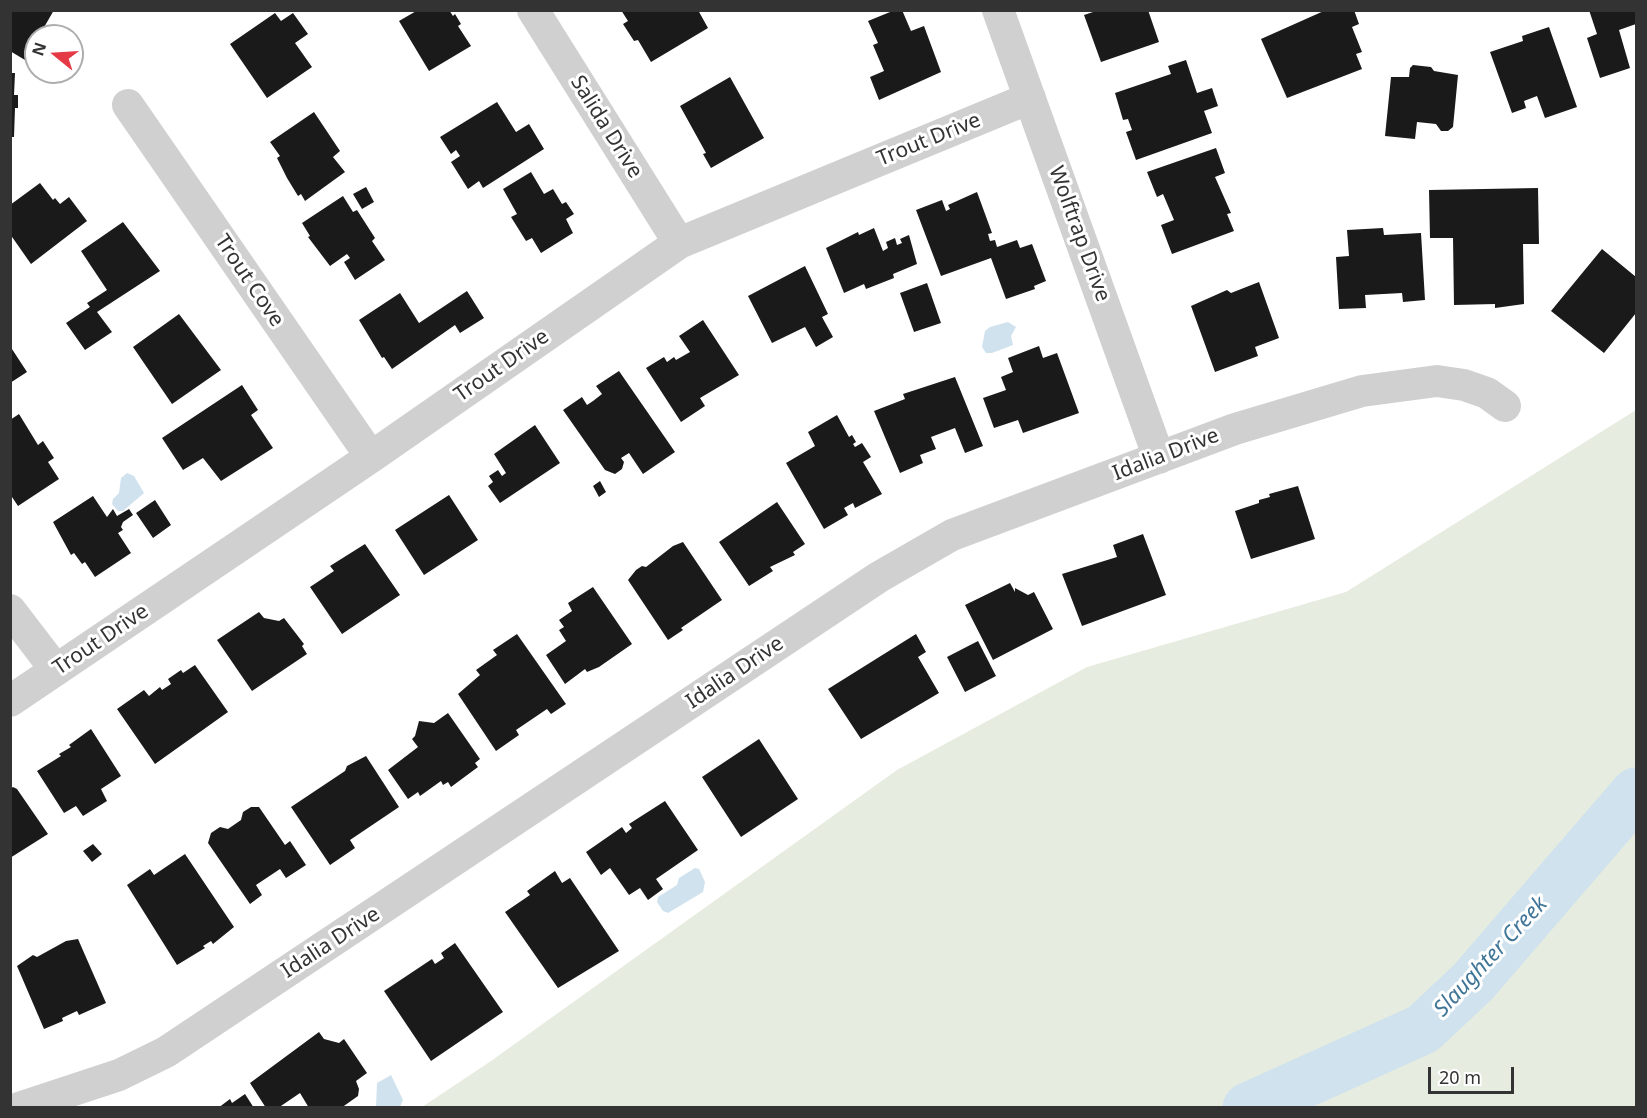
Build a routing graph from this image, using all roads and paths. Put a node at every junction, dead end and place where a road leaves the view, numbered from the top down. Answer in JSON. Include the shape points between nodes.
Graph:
{"nodes":[{"id":1,"x":533,"y":10,"type":"edge"},
{"id":2,"x":998,"y":10,"type":"edge"},
{"id":3,"x":1030,"y":98,"type":"junction"},
{"id":4,"x":128,"y":105,"type":"dead end"},
{"id":5,"x":679,"y":243,"type":"junction"},
{"id":6,"x":1505,"y":406,"type":"dead end"},
{"id":7,"x":370,"y":457,"type":"junction"},
{"id":8,"x":1159,"y":458,"type":"junction"},
{"id":9,"x":10,"y":610,"type":"edge"},
{"id":10,"x":56,"y":670,"type":"junction"},
{"id":11,"x":10,"y":701,"type":"edge"},
{"id":12,"x":19,"y":1107,"type":"edge"}],
"edges":[{"from":1,"to":5,"type":"street","name":"Salida Drive"},
{"from":2,"to":3,"type":"street","name":"Wolftrap Drive"},
{"from":3,"to":5,"type":"street","name":"Trout Drive"},
{"from":3,"to":8,"type":"street","name":"Wolftrap Drive"},
{"from":4,"to":7,"type":"street","name":"Trout Cove"},
{"from":5,"to":7,"type":"street","name":"Trout Drive"},
{"from":6,"to":8,"type":"street","name":"Idalia Drive","via":[[1487,393],[1464,385],[1413,383],[1305,406]]},
{"from":7,"to":10,"type":"street","name":"Trout Drive"},
{"from":8,"to":12,"type":"street","name":"Idalia Drive","via":[[952,535],[879,577],[197,1032],[119,1074]]},
{"from":9,"to":10,"type":"street"},
{"from":10,"to":11,"type":"street","name":"Trout Drive"}]}
